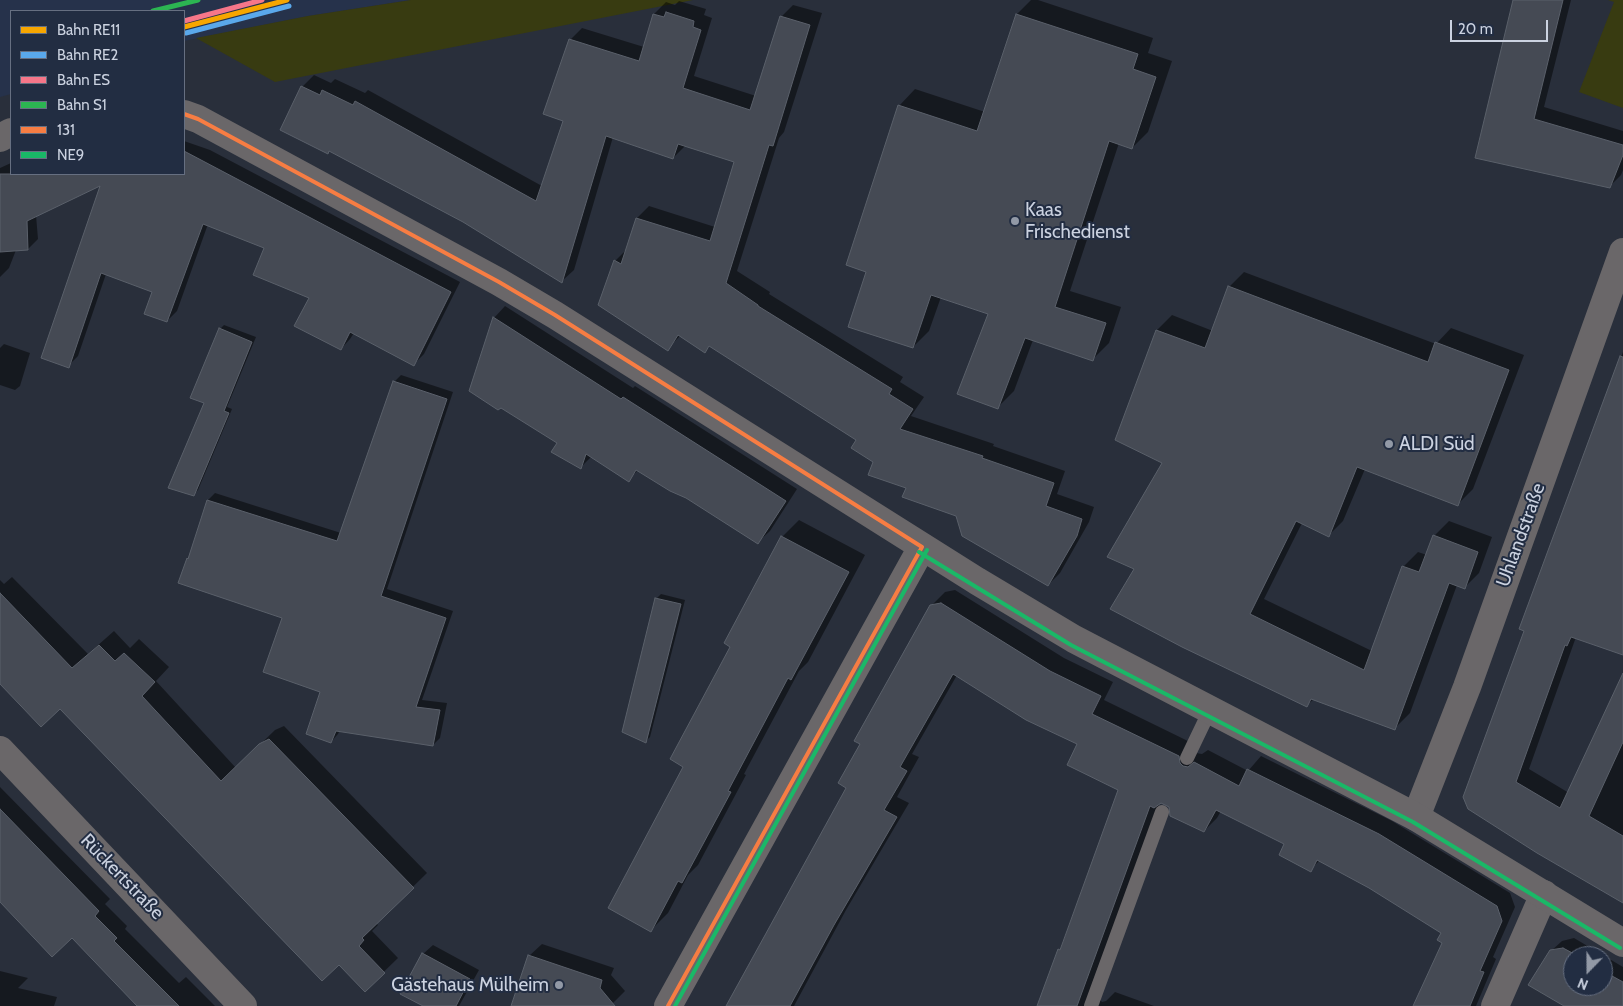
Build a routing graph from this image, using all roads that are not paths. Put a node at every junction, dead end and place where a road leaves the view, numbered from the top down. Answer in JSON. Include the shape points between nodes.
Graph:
{"nodes":[{"id":1,"x":185,"y":114,"type":"edge"},
{"id":2,"x":1623,"y":252,"type":"edge"},
{"id":3,"x":922,"y":547,"type":"junction"},
{"id":4,"x":1210,"y":710,"type":"junction"},
{"id":5,"x":0,"y":750,"type":"edge"},
{"id":6,"x":1187,"y":758,"type":"dead end"},
{"id":7,"x":1162,"y":812,"type":"dead end"},
{"id":8,"x":1416,"y":817,"type":"junction"},
{"id":9,"x":1544,"y":894,"type":"junction"},
{"id":10,"x":1623,"y":943,"type":"edge"},
{"id":11,"x":243,"y":1006,"type":"edge"},
{"id":12,"x":668,"y":1006,"type":"edge"},
{"id":13,"x":1091,"y":1006,"type":"edge"},
{"id":14,"x":1495,"y":1006,"type":"edge"}],
"edges":[{"from":1,"to":3,"type":"street","via":[[499,282]]},
{"from":2,"to":8,"type":"street","name":"Uhlandstraße","via":[[1467,686]]},
{"from":3,"to":4,"type":"street","via":[[1074,639]]},
{"from":3,"to":12,"type":"street"},
{"from":4,"to":6,"type":"lane"},
{"from":4,"to":8,"type":"street"},
{"from":5,"to":11,"type":"street","name":"Rückertstraße"},
{"from":7,"to":13,"type":"lane"},
{"from":8,"to":9,"type":"street"},
{"from":9,"to":10,"type":"street"},
{"from":9,"to":14,"type":"street"}]}
